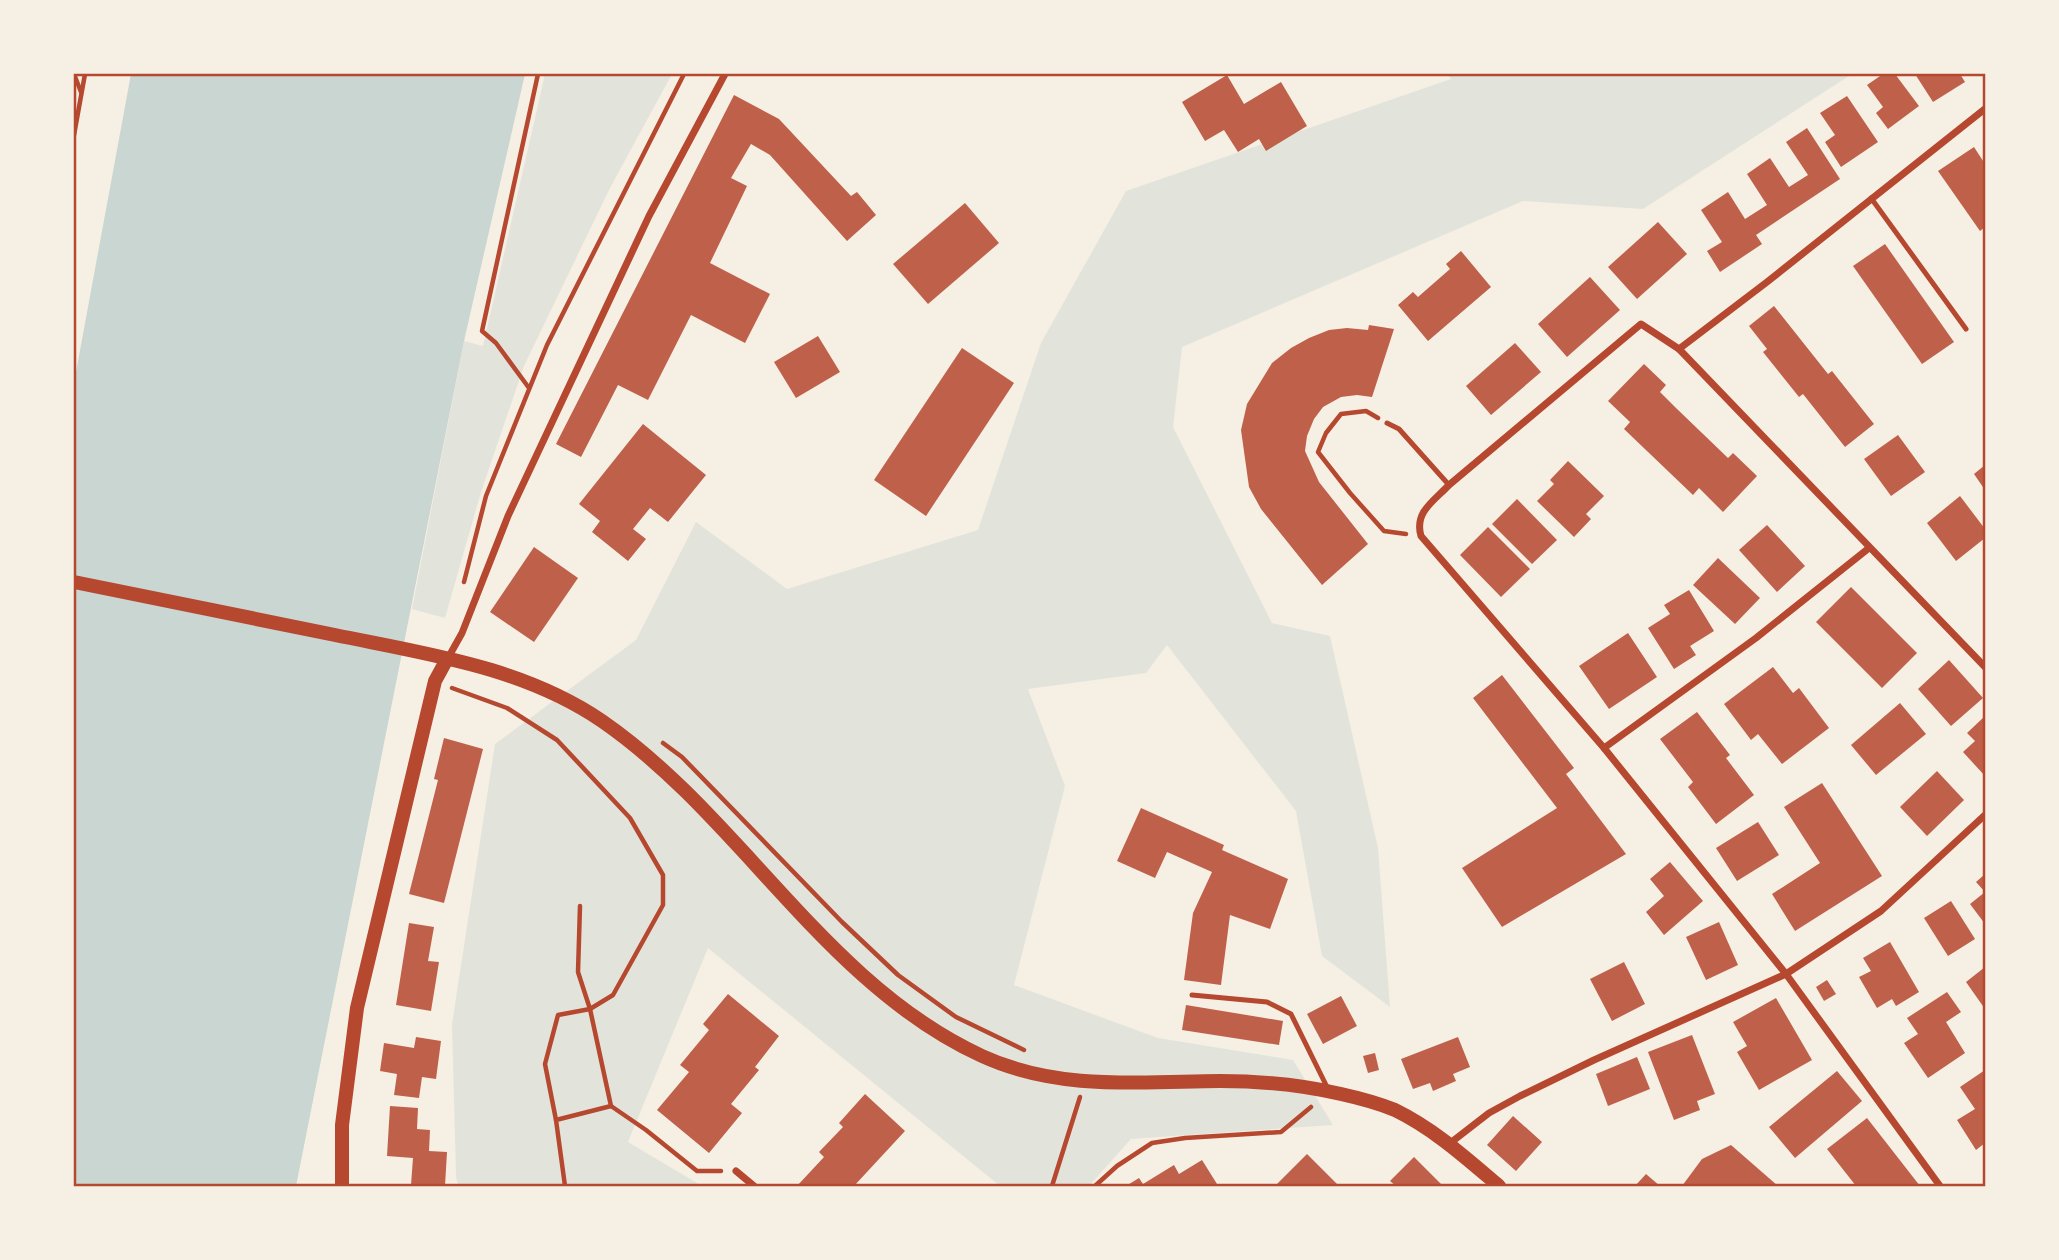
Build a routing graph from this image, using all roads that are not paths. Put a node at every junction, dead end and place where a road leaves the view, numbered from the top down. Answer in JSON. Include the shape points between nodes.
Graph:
{"nodes":[{"id":1,"x":725,"y":74,"type":"edge"},
{"id":2,"x":1986,"y":108,"type":"edge"},
{"id":3,"x":1871,"y":198,"type":"junction"},
{"id":4,"x":1966,"y":329,"type":"dead end"},
{"id":5,"x":1679,"y":349,"type":"junction"},
{"id":6,"x":1387,"y":423,"type":"road end"},
{"id":7,"x":1449,"y":485,"type":"junction"},
{"id":8,"x":1868,"y":548,"type":"junction"},
{"id":9,"x":74,"y":582,"type":"edge"},
{"id":10,"x":447,"y":659,"type":"junction"},
{"id":11,"x":1986,"y":668,"type":"edge"},
{"id":12,"x":1604,"y":748,"type":"junction"},
{"id":13,"x":1986,"y":814,"type":"edge"},
{"id":14,"x":1786,"y":974,"type":"junction"},
{"id":15,"x":1192,"y":995,"type":"dead end"},
{"id":16,"x":1330,"y":1091,"type":"junction"},
{"id":17,"x":1448,"y":1144,"type":"junction"},
{"id":18,"x":736,"y":1171,"type":"road end"},
{"id":19,"x":342,"y":1186,"type":"edge"},
{"id":20,"x":754,"y":1186,"type":"edge"},
{"id":21,"x":1499,"y":1186,"type":"edge"},
{"id":22,"x":1940,"y":1186,"type":"edge"}],
"edges":[{"from":1,"to":10,"type":"street","via":[[643,229],[508,516],[462,633]]},
{"from":2,"to":3,"type":"street"},
{"from":3,"to":4,"type":"lane"},
{"from":3,"to":5,"type":"street"},
{"from":5,"to":7,"type":"street","via":[[1641,324]]},
{"from":5,"to":8,"type":"street"},
{"from":6,"to":7,"type":"lane","via":[[1399,429]]},
{"from":7,"to":12,"type":"street","via":[[1421,514],[1421,536]]},
{"from":8,"to":11,"type":"street"},
{"from":8,"to":12,"type":"street","via":[[1756,638]]},
{"from":9,"to":10,"type":"main road"},
{"from":10,"to":16,"type":"main road","via":[[531,683],[603,722],[678,785],[877,987],[916,1018],[984,1057],[1083,1083],[1224,1081]]},
{"from":10,"to":19,"type":"main road","via":[[435,681],[357,1008],[342,1125]]},
{"from":12,"to":14,"type":"street"},
{"from":13,"to":14,"type":"street","via":[[1881,911]]},
{"from":14,"to":17,"type":"street","via":[[1520,1096]]},
{"from":14,"to":22,"type":"street"},
{"from":15,"to":16,"type":"lane","via":[[1268,1002],[1291,1014]]},
{"from":16,"to":17,"type":"main road","via":[[1395,1111]]},
{"from":17,"to":21,"type":"main road"},
{"from":18,"to":20,"type":"street"}]}
